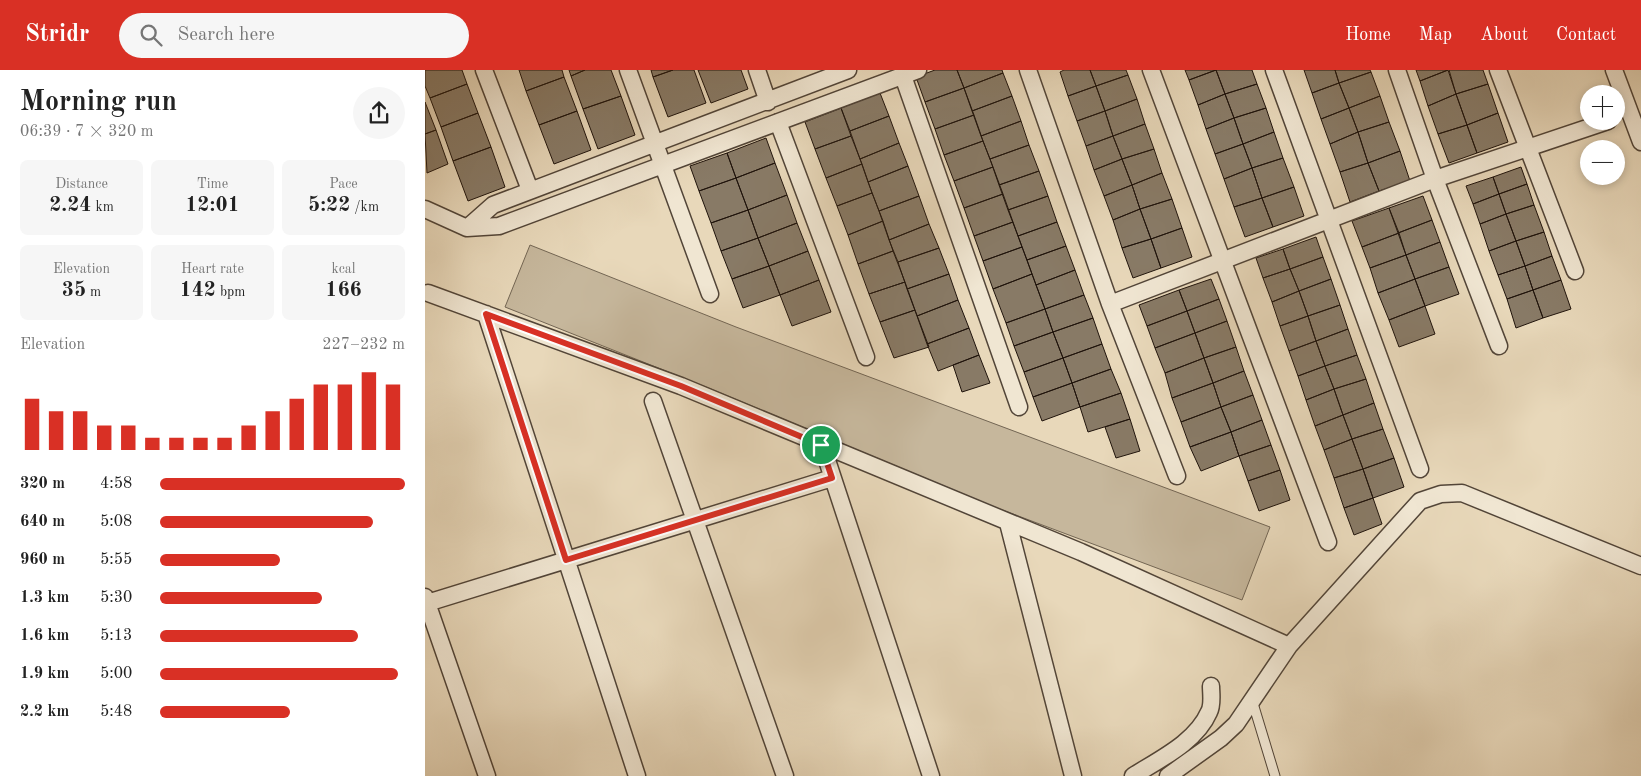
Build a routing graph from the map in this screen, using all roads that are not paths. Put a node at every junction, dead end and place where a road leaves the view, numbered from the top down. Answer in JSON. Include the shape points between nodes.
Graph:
{"nodes":[{"id":1,"x":484,"y":70,"type":"edge"},
{"id":2,"x":628,"y":70,"type":"edge"},
{"id":3,"x":757,"y":70,"type":"edge"},
{"id":4,"x":848,"y":70,"type":"edge"},
{"id":5,"x":1028,"y":70,"type":"edge"},
{"id":6,"x":1151,"y":70,"type":"edge"},
{"id":7,"x":1274,"y":70,"type":"edge"},
{"id":8,"x":1397,"y":70,"type":"edge"},
{"id":9,"x":1498,"y":70,"type":"edge"},
{"id":10,"x":1614,"y":70,"type":"edge"},
{"id":11,"x":911,"y":73,"type":"edge"},
{"id":12,"x":1617,"y":85,"type":"edge"},
{"id":13,"x":768,"y":102,"type":"junction"},
{"id":14,"x":1625,"y":119,"type":"edge"},
{"id":15,"x":778,"y":122,"type":"junction"},
{"id":16,"x":1582,"y":130,"type":"edge"},
{"id":17,"x":655,"y":142,"type":"junction"},
{"id":18,"x":1641,"y":142,"type":"edge"},
{"id":19,"x":1528,"y":149,"type":"junction"},
{"id":20,"x":662,"y":167,"type":"junction"},
{"id":21,"x":1435,"y":179,"type":"junction"},
{"id":22,"x":530,"y":190,"type":"junction"},
{"id":23,"x":425,"y":209,"type":"edge"},
{"id":24,"x":1328,"y":220,"type":"junction"},
{"id":25,"x":467,"y":228,"type":"junction"},
{"id":26,"x":1222,"y":262,"type":"junction"},
{"id":27,"x":1575,"y":272,"type":"dead end"},
{"id":28,"x":428,"y":293,"type":"dead end"},
{"id":29,"x":710,"y":294,"type":"dead end"},
{"id":30,"x":1111,"y":304,"type":"junction"},
{"id":31,"x":486,"y":314,"type":"junction"},
{"id":32,"x":1499,"y":346,"type":"dead end"},
{"id":33,"x":865,"y":357,"type":"dead end"},
{"id":34,"x":653,"y":401,"type":"dead end"},
{"id":35,"x":1019,"y":407,"type":"dead end"},
{"id":36,"x":821,"y":445,"type":"junction"},
{"id":37,"x":1420,"y":469,"type":"dead end"},
{"id":38,"x":1177,"y":476,"type":"dead end"},
{"id":39,"x":832,"y":478,"type":"junction"},
{"id":40,"x":695,"y":520,"type":"junction"},
{"id":41,"x":1008,"y":523,"type":"junction"},
{"id":42,"x":1328,"y":542,"type":"dead end"},
{"id":43,"x":566,"y":560,"type":"junction"},
{"id":44,"x":1641,"y":566,"type":"edge"},
{"id":45,"x":426,"y":600,"type":"edge"},
{"id":46,"x":1289,"y":646,"type":"junction"},
{"id":47,"x":1211,"y":686,"type":"dead end"},
{"id":48,"x":1251,"y":699,"type":"junction"},
{"id":49,"x":487,"y":776,"type":"edge"},
{"id":50,"x":637,"y":776,"type":"edge"},
{"id":51,"x":785,"y":776,"type":"edge"},
{"id":52,"x":931,"y":776,"type":"edge"},
{"id":53,"x":1073,"y":776,"type":"edge"},
{"id":54,"x":1133,"y":776,"type":"edge"},
{"id":55,"x":1168,"y":776,"type":"edge"},
{"id":56,"x":1275,"y":776,"type":"edge"}],
"edges":[{"from":1,"to":22,"type":"street"},
{"from":2,"to":17,"type":"street"},
{"from":3,"to":13,"type":"street"},
{"from":4,"to":13,"type":"street"},
{"from":5,"to":30,"type":"street"},
{"from":6,"to":26,"type":"street"},
{"from":7,"to":24,"type":"street"},
{"from":8,"to":21,"type":"street"},
{"from":9,"to":19,"type":"street"},
{"from":10,"to":12,"type":"street"},
{"from":11,"to":15,"type":"street"},
{"from":11,"to":35,"type":"street"},
{"from":13,"to":17,"type":"street"},
{"from":14,"to":18,"type":"street"},
{"from":15,"to":20,"type":"street"},
{"from":15,"to":33,"type":"street"},
{"from":16,"to":19,"type":"street"},
{"from":17,"to":20,"type":"street"},
{"from":17,"to":22,"type":"street"},
{"from":19,"to":21,"type":"street"},
{"from":19,"to":27,"type":"street"},
{"from":20,"to":25,"type":"street","via":[[499,226]]},
{"from":20,"to":29,"type":"street"},
{"from":21,"to":24,"type":"street"},
{"from":21,"to":32,"type":"street"},
{"from":22,"to":25,"type":"street","via":[[493,205]]},
{"from":23,"to":25,"type":"street"},
{"from":24,"to":26,"type":"street"},
{"from":24,"to":37,"type":"street"},
{"from":26,"to":30,"type":"street"},
{"from":26,"to":42,"type":"street"},
{"from":28,"to":31,"type":"street"},
{"from":30,"to":38,"type":"street"},
{"from":31,"to":36,"type":"street","via":[[681,386]]},
{"from":31,"to":43,"type":"street"},
{"from":34,"to":40,"type":"street"},
{"from":36,"to":39,"type":"street"},
{"from":36,"to":41,"type":"street"},
{"from":39,"to":40,"type":"street"},
{"from":39,"to":52,"type":"street"},
{"from":40,"to":43,"type":"street"},
{"from":40,"to":51,"type":"street"},
{"from":41,"to":46,"type":"street","via":[[1081,552]]},
{"from":41,"to":53,"type":"street"},
{"from":43,"to":45,"type":"street"},
{"from":43,"to":50,"type":"street"},
{"from":44,"to":46,"type":"street","via":[[1462,494],[1441,494],[1420,501]]},
{"from":45,"to":49,"type":"street"},
{"from":46,"to":48,"type":"street"},
{"from":47,"to":54,"type":"street","via":[[1210,711],[1198,731]]},
{"from":48,"to":55,"type":"street","via":[[1236,724],[1221,738]]},
{"from":48,"to":56,"type":"lane"}]}
